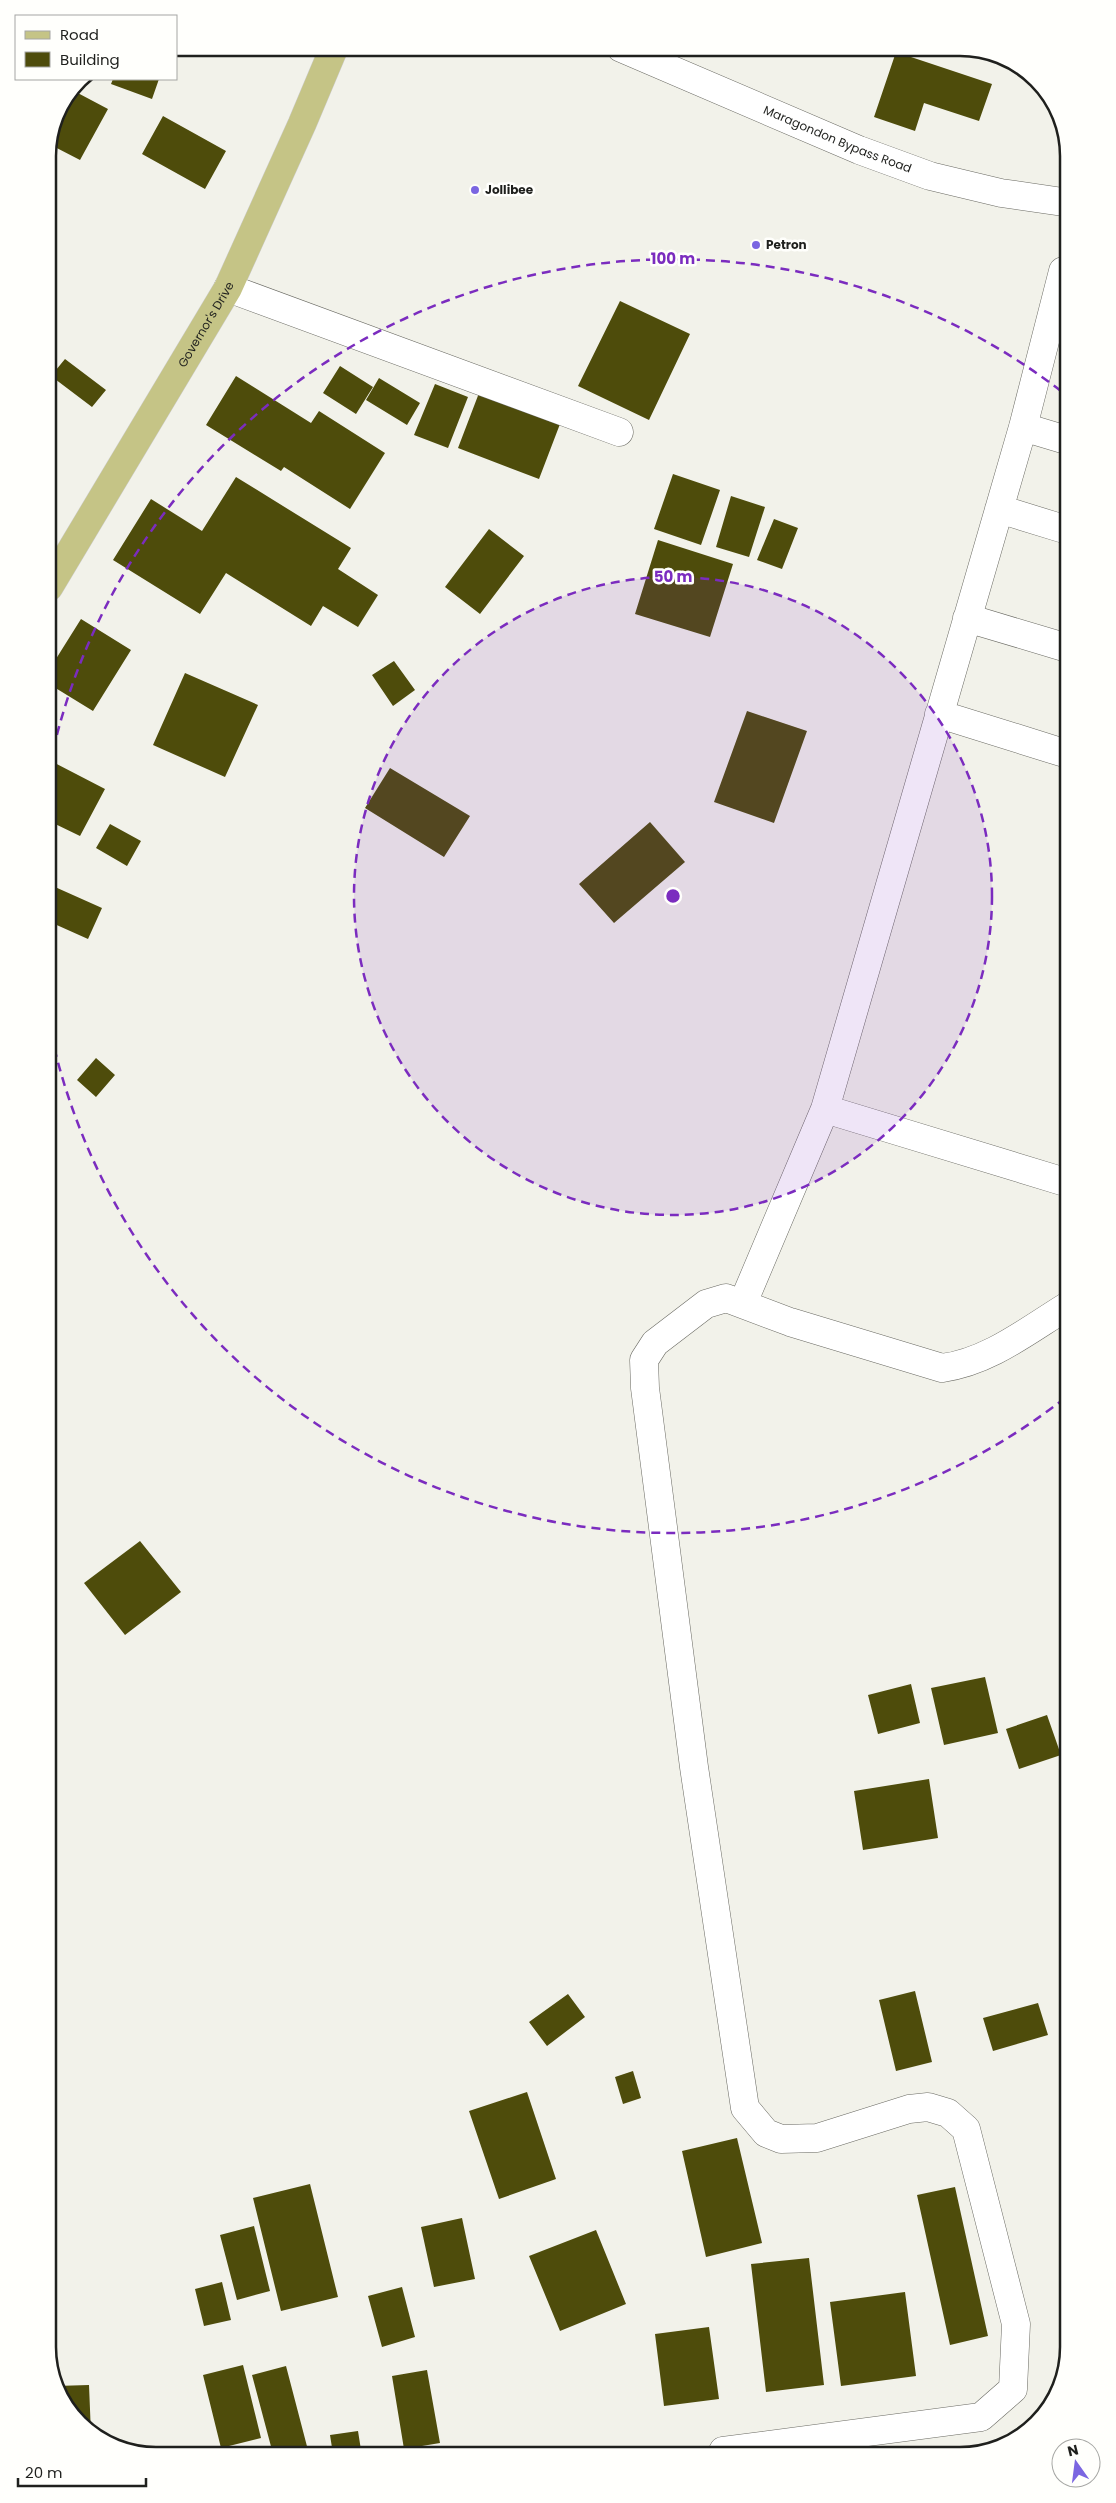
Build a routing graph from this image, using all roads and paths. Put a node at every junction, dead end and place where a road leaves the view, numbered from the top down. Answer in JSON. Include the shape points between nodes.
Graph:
{"nodes":[{"id":1,"x":331,"y":56,"type":"edge"},
{"id":2,"x":640,"y":56,"type":"edge"},
{"id":3,"x":1060,"y":202,"type":"edge"},
{"id":4,"x":1060,"y":282,"type":"edge"},
{"id":5,"x":228,"y":288,"type":"junction"},
{"id":6,"x":1022,"y":427,"type":"junction"},
{"id":7,"x":619,"y":432,"type":"dead end"},
{"id":8,"x":1060,"y":438,"type":"edge"},
{"id":9,"x":999,"y":509,"type":"junction"},
{"id":10,"x":1060,"y":528,"type":"edge"},
{"id":11,"x":56,"y":575,"type":"edge"},
{"id":12,"x":967,"y":618,"type":"junction"},
{"id":13,"x":1060,"y":646,"type":"edge"},
{"id":14,"x":940,"y":714,"type":"junction"},
{"id":15,"x":1060,"y":752,"type":"edge"},
{"id":16,"x":825,"y":1109,"type":"junction"},
{"id":17,"x":1060,"y":1180,"type":"edge"},
{"id":18,"x":743,"y":1303,"type":"junction"},
{"id":19,"x":1060,"y":1311,"type":"edge"},
{"id":20,"x":765,"y":2447,"type":"edge"}],
"edges":[{"from":1,"to":5,"type":"main road","name":"Governor's Drive"},
{"from":2,"to":3,"type":"street","name":"Maragondon Bypass Road","via":[[859,150],[930,176],[1001,193]]},
{"from":4,"to":6,"type":"street"},
{"from":5,"to":7,"type":"street"},
{"from":5,"to":11,"type":"main road","name":"Governor's Drive"},
{"from":6,"to":8,"type":"street"},
{"from":6,"to":9,"type":"street"},
{"from":9,"to":10,"type":"street"},
{"from":9,"to":12,"type":"street"},
{"from":12,"to":13,"type":"street"},
{"from":12,"to":14,"type":"street"},
{"from":14,"to":15,"type":"street"},
{"from":14,"to":16,"type":"street"},
{"from":16,"to":17,"type":"street"},
{"from":16,"to":18,"type":"street"},
{"from":18,"to":19,"type":"street","via":[[790,1322],[942,1368],[964,1365],[986,1355]]},
{"from":18,"to":20,"type":"street","via":[[726,1298],[706,1304],[655,1343],[644,1360],[694,1767],[745,2108],[766,2132],[781,2139],[817,2138],[910,2109],[928,2107],[948,2113],[966,2129],[1016,2324],[1013,2389],[981,2417]]}]}
